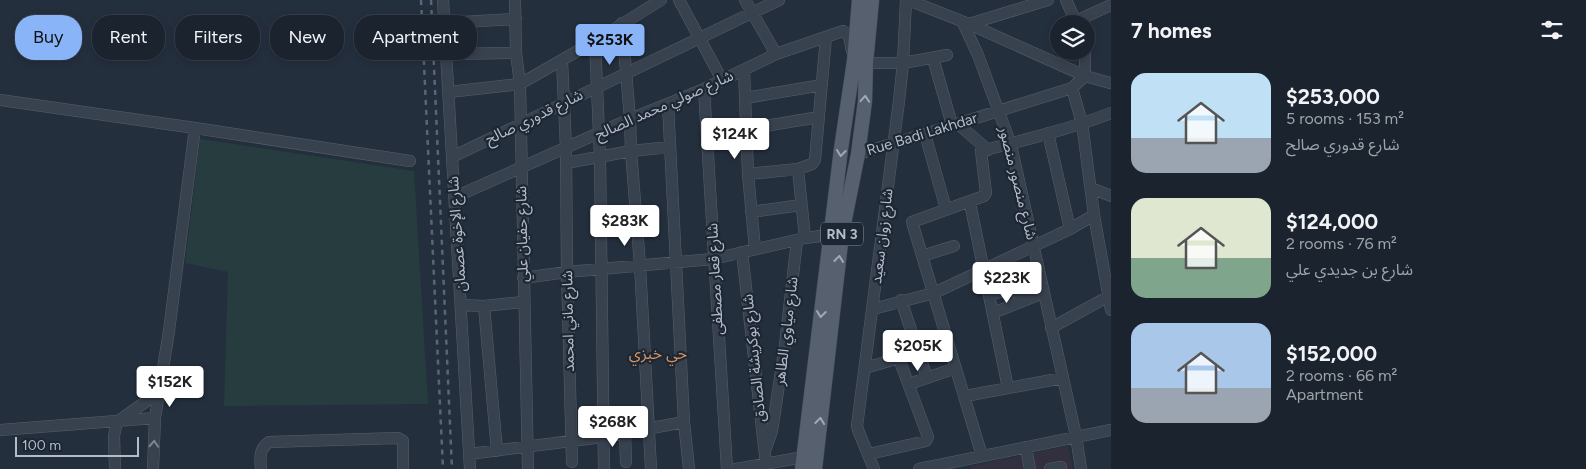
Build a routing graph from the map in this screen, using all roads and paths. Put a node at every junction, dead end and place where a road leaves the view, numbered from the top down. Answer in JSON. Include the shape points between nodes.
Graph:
{"nodes":[{"id":1,"x":443,"y":0,"type":"edge"},
{"id":2,"x":515,"y":0,"type":"edge"},
{"id":3,"x":661,"y":0,"type":"edge"},
{"id":4,"x":679,"y":0,"type":"edge"},
{"id":5,"x":745,"y":0,"type":"edge"},
{"id":6,"x":779,"y":0,"type":"edge"},
{"id":7,"x":859,"y":0,"type":"edge"},
{"id":8,"x":872,"y":0,"type":"edge"},
{"id":9,"x":907,"y":0,"type":"edge"},
{"id":10,"x":1048,"y":0,"type":"edge"},
{"id":11,"x":1066,"y":0,"type":"edge"},
{"id":12,"x":1111,"y":5,"type":"edge"},
{"id":13,"x":752,"y":12,"type":"junction"},
{"id":14,"x":444,"y":15,"type":"edge"},
{"id":15,"x":1074,"y":15,"type":"edge"},
{"id":16,"x":1091,"y":15,"type":"edge"},
{"id":17,"x":516,"y":18,"type":"junction"},
{"id":18,"x":477,"y":21,"type":"edge"},
{"id":19,"x":622,"y":23,"type":"junction"},
{"id":20,"x":966,"y":23,"type":"junction"},
{"id":21,"x":826,"y":37,"type":"junction"},
{"id":22,"x":700,"y":38,"type":"junction"},
{"id":23,"x":595,"y":41,"type":"junction"},
{"id":24,"x":516,"y":53,"type":"junction"},
{"id":25,"x":477,"y":54,"type":"edge"},
{"id":26,"x":776,"y":54,"type":"junction"},
{"id":27,"x":947,"y":55,"type":"dead end"},
{"id":28,"x":934,"y":58,"type":"junction"},
{"id":29,"x":446,"y":60,"type":"edge"},
{"id":30,"x":562,"y":60,"type":"junction"},
{"id":31,"x":1085,"y":60,"type":"edge"},
{"id":32,"x":860,"y":62,"type":"junction"},
{"id":33,"x":903,"y":63,"type":"junction"},
{"id":34,"x":744,"y":70,"type":"junction"},
{"id":35,"x":627,"y":73,"type":"junction"},
{"id":36,"x":1085,"y":76,"type":"junction"},
{"id":37,"x":722,"y":80,"type":"junction"},
{"id":38,"x":1110,"y":83,"type":"dead end"},
{"id":39,"x":520,"y":84,"type":"junction"},
{"id":40,"x":822,"y":85,"type":"junction"},
{"id":41,"x":598,"y":86,"type":"junction"},
{"id":42,"x":1072,"y":88,"type":"junction"},
{"id":43,"x":704,"y":89,"type":"junction"},
{"id":44,"x":449,"y":92,"type":"junction"},
{"id":45,"x":745,"y":98,"type":"junction"},
{"id":46,"x":0,"y":100,"type":"edge"},
{"id":47,"x":565,"y":102,"type":"junction"},
{"id":48,"x":668,"y":104,"type":"junction"},
{"id":49,"x":1000,"y":111,"type":"junction"},
{"id":50,"x":1111,"y":112,"type":"edge"},
{"id":51,"x":819,"y":117,"type":"junction"},
{"id":52,"x":630,"y":119,"type":"junction"},
{"id":53,"x":1082,"y":124,"type":"junction"},
{"id":54,"x":520,"y":125,"type":"junction"},
{"id":55,"x":955,"y":125,"type":"junction"},
{"id":56,"x":195,"y":128,"type":"junction"},
{"id":57,"x":746,"y":130,"type":"junction"},
{"id":58,"x":599,"y":133,"type":"junction"},
{"id":59,"x":1048,"y":133,"type":"junction"},
{"id":60,"x":925,"y":134,"type":"junction"},
{"id":61,"x":894,"y":143,"type":"junction"},
{"id":62,"x":1011,"y":145,"type":"junction"},
{"id":63,"x":670,"y":147,"type":"junction"},
{"id":64,"x":566,"y":148,"type":"junction"},
{"id":65,"x":631,"y":151,"type":"junction"},
{"id":66,"x":984,"y":151,"type":"junction"},
{"id":67,"x":858,"y":154,"type":"junction"},
{"id":68,"x":600,"y":156,"type":"junction"},
{"id":69,"x":452,"y":157,"type":"junction"},
{"id":70,"x":410,"y":161,"type":"dead end"},
{"id":71,"x":566,"y":163,"type":"junction"},
{"id":72,"x":520,"y":168,"type":"junction"},
{"id":73,"x":798,"y":168,"type":"junction"},
{"id":74,"x":748,"y":174,"type":"junction"},
{"id":75,"x":1091,"y":188,"type":"junction"},
{"id":76,"x":1111,"y":196,"type":"edge"},
{"id":77,"x":455,"y":197,"type":"junction"},
{"id":78,"x":970,"y":203,"type":"junction"},
{"id":79,"x":802,"y":204,"type":"junction"},
{"id":80,"x":946,"y":209,"type":"junction"},
{"id":81,"x":751,"y":212,"type":"junction"},
{"id":82,"x":1094,"y":215,"type":"junction"},
{"id":83,"x":1070,"y":229,"type":"junction"},
{"id":84,"x":836,"y":234,"type":"junction"},
{"id":85,"x":801,"y":239,"type":"junction"},
{"id":86,"x":954,"y":246,"type":"dead end"},
{"id":87,"x":1033,"y":246,"type":"junction"},
{"id":88,"x":755,"y":249,"type":"junction"},
{"id":89,"x":742,"y":252,"type":"junction"},
{"id":90,"x":922,"y":256,"type":"junction"},
{"id":91,"x":713,"y":259,"type":"junction"},
{"id":92,"x":675,"y":262,"type":"junction"},
{"id":93,"x":640,"y":265,"type":"junction"},
{"id":94,"x":601,"y":269,"type":"junction"},
{"id":95,"x":984,"y":270,"type":"junction"},
{"id":96,"x":567,"y":272,"type":"junction"},
{"id":97,"x":523,"y":278,"type":"junction"},
{"id":98,"x":1110,"y":289,"type":"edge"},
{"id":99,"x":934,"y":292,"type":"junction"},
{"id":100,"x":1043,"y":293,"type":"junction"},
{"id":101,"x":989,"y":295,"type":"junction"},
{"id":102,"x":1027,"y":299,"type":"junction"},
{"id":103,"x":901,"y":300,"type":"junction"},
{"id":104,"x":523,"y":302,"type":"junction"},
{"id":105,"x":461,"y":306,"type":"junction"},
{"id":106,"x":484,"y":306,"type":"junction"},
{"id":107,"x":873,"y":308,"type":"junction"},
{"id":108,"x":1111,"y":310,"type":"edge"},
{"id":109,"x":993,"y":313,"type":"junction"},
{"id":110,"x":1051,"y":328,"type":"junction"},
{"id":111,"x":866,"y":368,"type":"junction"},
{"id":112,"x":956,"y":368,"type":"junction"},
{"id":113,"x":927,"y":378,"type":"junction"},
{"id":114,"x":1063,"y":378,"type":"junction"},
{"id":115,"x":909,"y":384,"type":"junction"},
{"id":116,"x":1008,"y":388,"type":"junction"},
{"id":117,"x":158,"y":394,"type":"junction"},
{"id":118,"x":965,"y":396,"type":"junction"},
{"id":119,"x":155,"y":418,"type":"junction"},
{"id":120,"x":116,"y":422,"type":"junction"},
{"id":121,"x":684,"y":422,"type":"junction"},
{"id":122,"x":649,"y":429,"type":"junction"},
{"id":123,"x":0,"y":430,"type":"edge"},
{"id":124,"x":1111,"y":430,"type":"edge"},
{"id":125,"x":625,"y":433,"type":"junction"},
{"id":126,"x":1076,"y":436,"type":"junction"},
{"id":127,"x":603,"y":437,"type":"junction"},
{"id":128,"x":571,"y":441,"type":"junction"},
{"id":129,"x":1026,"y":447,"type":"junction"},
{"id":130,"x":527,"y":448,"type":"junction"},
{"id":131,"x":765,"y":450,"type":"junction"},
{"id":132,"x":498,"y":451,"type":"junction"},
{"id":133,"x":469,"y":454,"type":"junction"},
{"id":134,"x":869,"y":454,"type":"junction"},
{"id":135,"x":982,"y":456,"type":"junction"},
{"id":136,"x":572,"y":462,"type":"dead end"},
{"id":137,"x":626,"y":462,"type":"dead end"},
{"id":138,"x":803,"y":463,"type":"edge"},
{"id":139,"x":766,"y":464,"type":"junction"},
{"id":140,"x":965,"y":465,"type":"edge"},
{"id":141,"x":115,"y":469,"type":"edge"},
{"id":142,"x":153,"y":469,"type":"edge"},
{"id":143,"x":261,"y":469,"type":"edge"},
{"id":144,"x":404,"y":469,"type":"edge"},
{"id":145,"x":470,"y":469,"type":"edge"},
{"id":146,"x":528,"y":469,"type":"edge"},
{"id":147,"x":604,"y":469,"type":"edge"},
{"id":148,"x":652,"y":469,"type":"edge"},
{"id":149,"x":689,"y":469,"type":"edge"},
{"id":150,"x":727,"y":469,"type":"edge"},
{"id":151,"x":736,"y":469,"type":"edge"},
{"id":152,"x":815,"y":469,"type":"edge"},
{"id":153,"x":874,"y":469,"type":"edge"},
{"id":154,"x":919,"y":469,"type":"edge"},
{"id":155,"x":1030,"y":469,"type":"edge"},
{"id":156,"x":1081,"y":469,"type":"edge"}],
"edges":[{"from":1,"to":14,"type":"street","name":"شارع الإخوة عصمان"},
{"from":2,"to":17,"type":"street","name":"شارع حفيان علي"},
{"from":3,"to":19,"type":"street"},
{"from":4,"to":22,"type":"street"},
{"from":5,"to":13,"type":"street"},
{"from":6,"to":13,"type":"street","name":"شارع قدوري صالح"},
{"from":7,"to":32,"type":"main road","number":"RN 3"},
{"from":8,"to":32,"type":"main road","number":"RN 3"},
{"from":9,"to":20,"type":"street"},
{"from":9,"to":33,"type":"street","name":"شارع زوان سعيد"},
{"from":10,"to":20,"type":"street"},
{"from":11,"to":15,"type":"street"},
{"from":12,"to":16,"type":"street"},
{"from":13,"to":22,"type":"street","name":"شارع قدوري صالح"},
{"from":13,"to":26,"type":"street"},
{"from":17,"to":18,"type":"street"},
{"from":17,"to":24,"type":"street","name":"شارع حفيان علي"},
{"from":19,"to":23,"type":"street"},
{"from":19,"to":35,"type":"street"},
{"from":20,"to":36,"type":"street"},
{"from":20,"to":49,"type":"street","name":"شارع منصور منصور"},
{"from":21,"to":26,"type":"street","name":"شارع صولي محمد الصالح"},
{"from":21,"to":32,"type":"street","name":"شارع صولي محمد الصالح","via":[[846,32]]},
{"from":21,"to":40,"type":"street"},
{"from":22,"to":35,"type":"street","name":"شارع قدوري صالح"},
{"from":22,"to":37,"type":"street"},
{"from":23,"to":30,"type":"street"},
{"from":23,"to":41,"type":"street"},
{"from":24,"to":25,"type":"street"},
{"from":24,"to":39,"type":"street","name":"شارع حفيان علي"},
{"from":26,"to":34,"type":"street","name":"شارع صولي محمد الصالح"},
{"from":27,"to":28,"type":"street"},
{"from":28,"to":33,"type":"street"},
{"from":28,"to":55,"type":"street"},
{"from":29,"to":44,"type":"street","name":"شارع الإخوة عصمان"},
{"from":30,"to":39,"type":"street"},
{"from":30,"to":47,"type":"street","name":"شارع ماني امحمد"},
{"from":31,"to":36,"type":"street"},
{"from":32,"to":33,"type":"street"},
{"from":67,"to":32,"type":"main road","number":"RN 3","one_way":true,"via":[[865,101]]},
{"from":32,"to":84,"type":"main road","number":"RN 3","one_way":true},
{"from":33,"to":61,"type":"street","name":"شارع زوان سعيد"},
{"from":34,"to":37,"type":"street","name":"شارع صولي محمد الصالح"},
{"from":34,"to":45,"type":"street"},
{"from":35,"to":41,"type":"street","name":"شارع قدوري صالح"},
{"from":35,"to":52,"type":"street"},
{"from":36,"to":38,"type":"street"},
{"from":36,"to":42,"type":"street"},
{"from":37,"to":43,"type":"street","name":"شارع صولي محمد الصالح"},
{"from":39,"to":44,"type":"street"},
{"from":39,"to":54,"type":"street","name":"شارع حفيان علي"},
{"from":40,"to":45,"type":"street"},
{"from":40,"to":51,"type":"street"},
{"from":41,"to":47,"type":"street","name":"شارع قدوري صالح"},
{"from":41,"to":58,"type":"street"},
{"from":42,"to":49,"type":"street","name":"Rue Badi Lakhdar"},
{"from":42,"to":53,"type":"street"},
{"from":43,"to":48,"type":"street","name":"شارع صولي محمد الصالح"},
{"from":43,"to":91,"type":"street","name":"شارع قعار مصطفى"},
{"from":44,"to":69,"type":"street","name":"شارع الإخوة عصمان"},
{"from":45,"to":57,"type":"street"},
{"from":46,"to":56,"type":"street"},
{"from":47,"to":54,"type":"street","name":"شارع قدوري صالح"},
{"from":47,"to":64,"type":"street","name":"شارع ماني امحمد"},
{"from":48,"to":52,"type":"street","name":"شارع صولي محمد الصالح"},
{"from":48,"to":63,"type":"street"},
{"from":49,"to":55,"type":"street","name":"Rue Badi Lakhdar"},
{"from":49,"to":62,"type":"street","name":"شارع منصور منصور"},
{"from":50,"to":53,"type":"street"},
{"from":51,"to":57,"type":"street"},
{"from":51,"to":73,"type":"street","via":[[815,160]]},
{"from":52,"to":58,"type":"street","name":"شارع صولي محمد الصالح"},
{"from":52,"to":65,"type":"street"},
{"from":53,"to":59,"type":"street"},
{"from":53,"to":75,"type":"street"},
{"from":54,"to":69,"type":"street","name":"شارع قدوري صالح"},
{"from":54,"to":72,"type":"street","name":"شارع حفيان علي"},
{"from":55,"to":60,"type":"street","name":"Rue Badi Lakhdar"},
{"from":55,"to":66,"type":"street"},
{"from":56,"to":70,"type":"street"},
{"from":56,"to":117,"type":"street"},
{"from":57,"to":74,"type":"street"},
{"from":58,"to":64,"type":"street","name":"شارع صولي محمد الصالح"},
{"from":58,"to":68,"type":"street"},
{"from":59,"to":62,"type":"street"},
{"from":59,"to":83,"type":"street"},
{"from":60,"to":61,"type":"street","name":"Rue Badi Lakhdar"},
{"from":60,"to":80,"type":"street"},
{"from":61,"to":67,"type":"street","name":"Rue Badi Lakhdar"},
{"from":61,"to":107,"type":"street","name":"شارع زوان سعيد"},
{"from":62,"to":66,"type":"street"},
{"from":62,"to":87,"type":"street","name":"شارع منصور منصور"},
{"from":63,"to":65,"type":"street"},
{"from":63,"to":92,"type":"street"},
{"from":64,"to":71,"type":"street","name":"شارع ماني امحمد"},
{"from":64,"to":72,"type":"street","name":"شارع صولي محمد الصالح"},
{"from":65,"to":68,"type":"street"},
{"from":65,"to":93,"type":"street"},
{"from":66,"to":78,"type":"street","via":[[986,193]]},
{"from":67,"to":84,"type":"main road","number":"RN 3"},
{"from":68,"to":71,"type":"street"},
{"from":68,"to":94,"type":"street"},
{"from":69,"to":77,"type":"street","name":"شارع الإخوة عصمان"},
{"from":71,"to":96,"type":"street","name":"شارع ماني امحمد"},
{"from":72,"to":77,"type":"street","name":"شارع صولي محمد الصالح"},
{"from":72,"to":97,"type":"street","name":"شارع حفيان علي"},
{"from":73,"to":74,"type":"street"},
{"from":73,"to":79,"type":"street","name":"شارع مياوي الطاهر"},
{"from":74,"to":81,"type":"street"},
{"from":75,"to":76,"type":"street"},
{"from":75,"to":82,"type":"street"},
{"from":77,"to":105,"type":"street","name":"شارع الإخوة عصمان"},
{"from":78,"to":80,"type":"street"},
{"from":78,"to":95,"type":"street"},
{"from":79,"to":81,"type":"street"},
{"from":79,"to":85,"type":"street","name":"شارع مياوي الطاهر"},
{"from":80,"to":90,"type":"street","via":[[912,221]]},
{"from":81,"to":88,"type":"street"},
{"from":82,"to":83,"type":"street"},
{"from":82,"to":98,"type":"street"},
{"from":83,"to":87,"type":"street"},
{"from":84,"to":85,"type":"street"},
{"from":84,"to":138,"type":"main road","number":"RN 3","one_way":true},
{"from":152,"to":84,"type":"main road","number":"RN 3","one_way":true},
{"from":85,"to":88,"type":"street"},
{"from":85,"to":131,"type":"street","name":"شارع مياوي الطاهر","via":[[772,431]]},
{"from":86,"to":90,"type":"street"},
{"from":87,"to":95,"type":"street"},
{"from":87,"to":100,"type":"street","name":"شارع منصور منصور"},
{"from":88,"to":89,"type":"street"},
{"from":89,"to":91,"type":"street"},
{"from":89,"to":131,"type":"street","name":"شارع بوكريشة الصادق"},
{"from":90,"to":99,"type":"street"},
{"from":91,"to":92,"type":"street"},
{"from":91,"to":150,"type":"street","name":"شارع قعار مصطفى"},
{"from":92,"to":93,"type":"street"},
{"from":92,"to":121,"type":"street"},
{"from":93,"to":94,"type":"street"},
{"from":93,"to":122,"type":"street"},
{"from":94,"to":96,"type":"street"},
{"from":94,"to":127,"type":"street"},
{"from":95,"to":99,"type":"street"},
{"from":95,"to":101,"type":"street"},
{"from":96,"to":97,"type":"street"},
{"from":96,"to":128,"type":"street","name":"شارع ماني امحمد"},
{"from":97,"to":104,"type":"street","name":"شارع حفيان علي"},
{"from":98,"to":108,"type":"street"},
{"from":98,"to":110,"type":"street"},
{"from":99,"to":103,"type":"street"},
{"from":99,"to":112,"type":"street"},
{"from":100,"to":102,"type":"street"},
{"from":100,"to":110,"type":"street","name":"شارع منصور منصور"},
{"from":101,"to":102,"type":"street","via":[[1014,290]]},
{"from":101,"to":109,"type":"street"},
{"from":102,"to":109,"type":"street"},
{"from":103,"to":107,"type":"street"},
{"from":103,"to":113,"type":"street"},
{"from":104,"to":106,"type":"street"},
{"from":104,"to":130,"type":"street","name":"شارع حفيان علي"},
{"from":105,"to":106,"type":"street"},
{"from":105,"to":133,"type":"street","name":"شارع الإخوة عصمان"},
{"from":106,"to":132,"type":"street"},
{"from":107,"to":111,"type":"street","name":"شارع زوان سعيد"},
{"from":109,"to":116,"type":"street"},
{"from":110,"to":114,"type":"street","name":"شارع منصور منصور"},
{"from":111,"to":115,"type":"street","via":[[898,359]]},
{"from":111,"to":134,"type":"street","name":"شارع زوان سعيد","via":[[858,430]]},
{"from":112,"to":113,"type":"street"},
{"from":112,"to":118,"type":"street"},
{"from":113,"to":115,"type":"street"},
{"from":114,"to":116,"type":"street"},
{"from":114,"to":126,"type":"street","name":"شارع منصور منصور"},
{"from":115,"to":134,"type":"street","via":[[928,440]]},
{"from":116,"to":118,"type":"street"},
{"from":117,"to":119,"type":"street"},
{"from":117,"to":120,"type":"street"},
{"from":118,"to":135,"type":"street"},
{"from":119,"to":120,"type":"street"},
{"from":142,"to":119,"type":"street","one_way":true},
{"from":120,"to":123,"type":"street"},
{"from":120,"to":141,"type":"street"},
{"from":121,"to":122,"type":"street"},
{"from":121,"to":149,"type":"street"},
{"from":122,"to":125,"type":"street"},
{"from":122,"to":148,"type":"street"},
{"from":124,"to":126,"type":"street"},
{"from":125,"to":127,"type":"street"},
{"from":125,"to":137,"type":"street"},
{"from":126,"to":129,"type":"street"},
{"from":126,"to":156,"type":"street","name":"شارع منصور منصور"},
{"from":127,"to":128,"type":"street"},
{"from":127,"to":147,"type":"street"},
{"from":128,"to":130,"type":"street"},
{"from":128,"to":136,"type":"street","name":"شارع ماني امحمد"},
{"from":129,"to":135,"type":"street"},
{"from":129,"to":155,"type":"street"},
{"from":130,"to":132,"type":"street"},
{"from":130,"to":146,"type":"street","name":"شارع حفيان علي"},
{"from":131,"to":139,"type":"street","name":"شارع بوكريشة الصادق"},
{"from":132,"to":133,"type":"street"},
{"from":133,"to":145,"type":"street","name":"شارع الإخوة عصمان"},
{"from":134,"to":153,"type":"street","name":"شارع زوان سعيد"},
{"from":135,"to":140,"type":"street"},
{"from":138,"to":139,"type":"street"},
{"from":139,"to":151,"type":"street"},
{"from":140,"to":154,"type":"street"},
{"from":143,"to":144,"type":"street","via":[[260,456],[264,445],[269,442],[398,438],[403,441]]}]}
